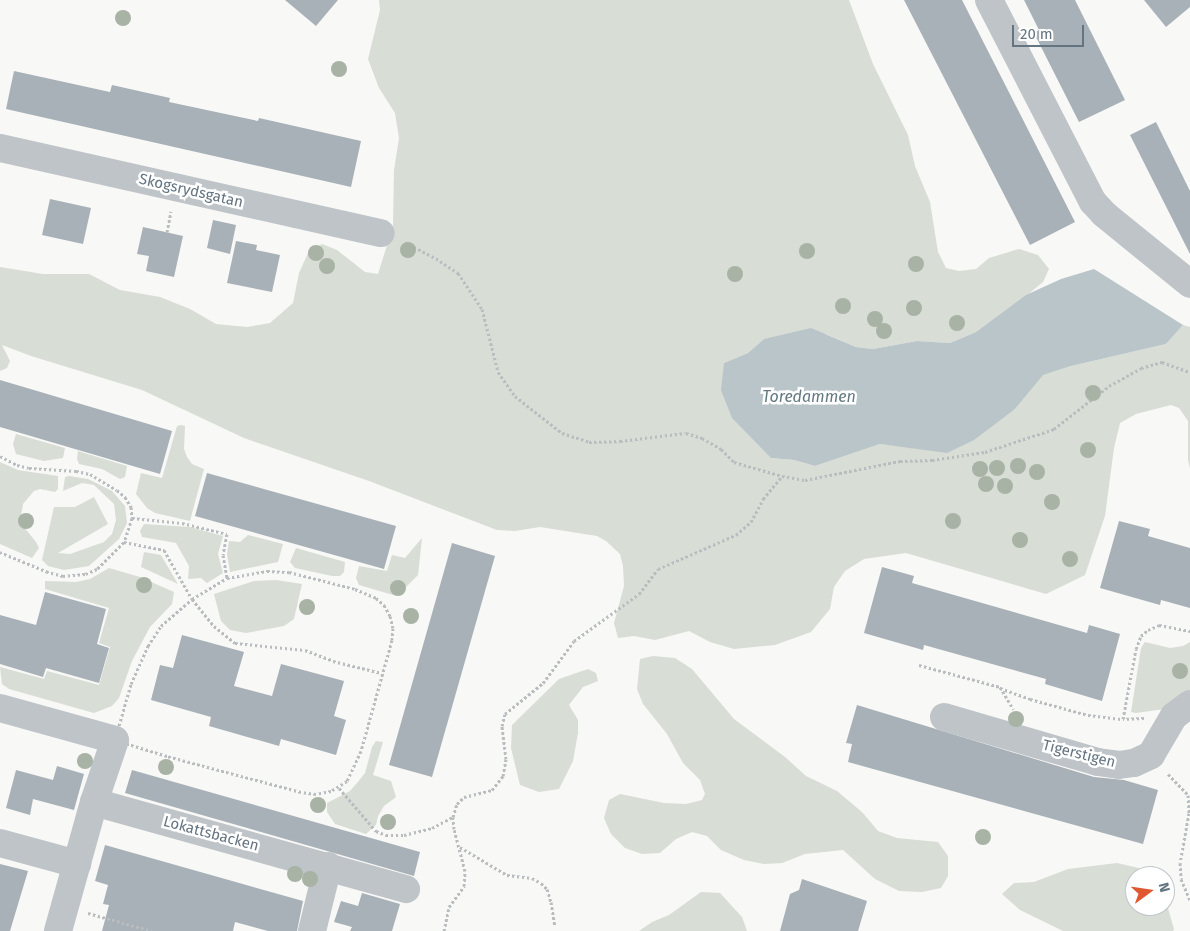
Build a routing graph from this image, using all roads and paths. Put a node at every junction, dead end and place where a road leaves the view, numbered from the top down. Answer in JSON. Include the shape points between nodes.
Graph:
{"nodes":[{"id":1,"x":989,"y":0,"type":"edge"},
{"id":2,"x":0,"y":148,"type":"edge"},
{"id":3,"x":392,"y":237,"type":"joint"},
{"id":4,"x":1190,"y":284,"type":"edge"},
{"id":5,"x":1190,"y":372,"type":"edge"},
{"id":6,"x":0,"y":456,"type":"edge"},
{"id":7,"x":782,"y":476,"type":"junction"},
{"id":8,"x":132,"y":518,"type":"junction"},
{"id":9,"x":124,"y":542,"type":"junction"},
{"id":10,"x":0,"y":552,"type":"edge"},
{"id":11,"x":227,"y":578,"type":"junction"},
{"id":12,"x":192,"y":599,"type":"junction"},
{"id":13,"x":1190,"y":631,"type":"edge"},
{"id":14,"x":919,"y":665,"type":"dead end"},
{"id":15,"x":382,"y":673,"type":"junction"},
{"id":16,"x":1000,"y":687,"type":"junction"},
{"id":17,"x":0,"y":708,"type":"edge"},
{"id":18,"x":1182,"y":710,"type":"edge"},
{"id":19,"x":944,"y":717,"type":"dead end"},
{"id":20,"x":1123,"y":719,"type":"junction"},
{"id":21,"x":115,"y":740,"type":"junction"},
{"id":22,"x":1033,"y":743,"type":"junction"},
{"id":23,"x":1150,"y":755,"type":"junction"},
{"id":24,"x":339,"y":788,"type":"junction"},
{"id":25,"x":1189,"y":795,"type":"edge"},
{"id":26,"x":94,"y":802,"type":"junction"},
{"id":27,"x":453,"y":817,"type":"junction"},
{"id":28,"x":0,"y":842,"type":"edge"},
{"id":29,"x":459,"y":846,"type":"junction"},
{"id":30,"x":77,"y":864,"type":"junction"},
{"id":31,"x":328,"y":866,"type":"junction"},
{"id":32,"x":406,"y":889,"type":"dead end"},
{"id":33,"x":1190,"y":900,"type":"edge"},
{"id":34,"x":61,"y":919,"type":"edge"},
{"id":35,"x":556,"y":926,"type":"dead end"},
{"id":36,"x":152,"y":931,"type":"edge"},
{"id":37,"x":312,"y":931,"type":"edge"},
{"id":38,"x":444,"y":931,"type":"edge"}],
"edges":[{"from":1,"to":4,"type":"street","via":[[1093,202]]},
{"from":2,"to":3,"type":"street","name":"Skogsrydsgatan"},
{"from":3,"to":7,"type":"path","via":[[440,261],[458,274],[482,309],[498,372],[515,396],[562,433],[589,442],[686,434],[702,438],[734,462]]},
{"from":5,"to":7,"type":"path","via":[[1162,362],[1142,368],[1109,386],[1054,429],[985,452],[900,461],[805,480]]},
{"from":6,"to":8,"type":"path","via":[[29,468],[90,474],[125,497],[131,507]]},
{"from":7,"to":27,"type":"path","via":[[762,499],[751,522],[736,535],[658,569],[639,594],[574,641],[543,683],[506,714],[502,726],[506,759],[503,776],[492,790],[464,797],[457,804]]},
{"from":8,"to":9,"type":"path"},
{"from":8,"to":11,"type":"path","via":[[182,523],[227,534],[223,555]]},
{"from":9,"to":10,"type":"path","via":[[96,569],[74,576],[48,572]]},
{"from":9,"to":12,"type":"path","via":[[164,550]]},
{"from":11,"to":12,"type":"path"},
{"from":11,"to":15,"type":"path","via":[[267,571],[289,572],[376,598],[390,616],[393,628]]},
{"from":12,"to":15,"type":"path","via":[[214,626],[235,643],[305,650]]},
{"from":12,"to":21,"type":"path","via":[[161,626],[148,646],[131,684]]},
{"from":13,"to":20,"type":"path","via":[[1159,625],[1141,636]]},
{"from":14,"to":16,"type":"path"},
{"from":15,"to":24,"type":"path","via":[[355,768]]},
{"from":16,"to":20,"type":"path","via":[[1088,715]]},
{"from":16,"to":22,"type":"path"},
{"from":17,"to":21,"type":"street"},
{"from":18,"to":20,"type":"path"},
{"from":18,"to":23,"type":"street"},
{"from":19,"to":22,"type":"street","name":"Tigerstigen"},
{"from":21,"to":24,"type":"path","via":[[301,792],[316,794]]},
{"from":21,"to":26,"type":"street"},
{"from":22,"to":23,"type":"street","name":"Tigerstigen","via":[[1119,765],[1134,763]]},
{"from":23,"to":25,"type":"path"},
{"from":24,"to":27,"type":"path","via":[[376,831],[386,834],[404,835],[432,828]]},
{"from":25,"to":33,"type":"path","via":[[1180,863]]},
{"from":26,"to":30,"type":"street"},
{"from":26,"to":31,"type":"street","name":"Lokattsbacken"},
{"from":27,"to":29,"type":"path"},
{"from":28,"to":30,"type":"street"},
{"from":29,"to":35,"type":"path","via":[[507,875],[532,878],[541,883],[552,902]]},
{"from":29,"to":38,"type":"path","via":[[465,871],[464,886],[449,908]]},
{"from":30,"to":34,"type":"street"},
{"from":31,"to":32,"type":"street","name":"Lokattsbacken"},
{"from":31,"to":37,"type":"street"},
{"from":34,"to":36,"type":"path"}]}
